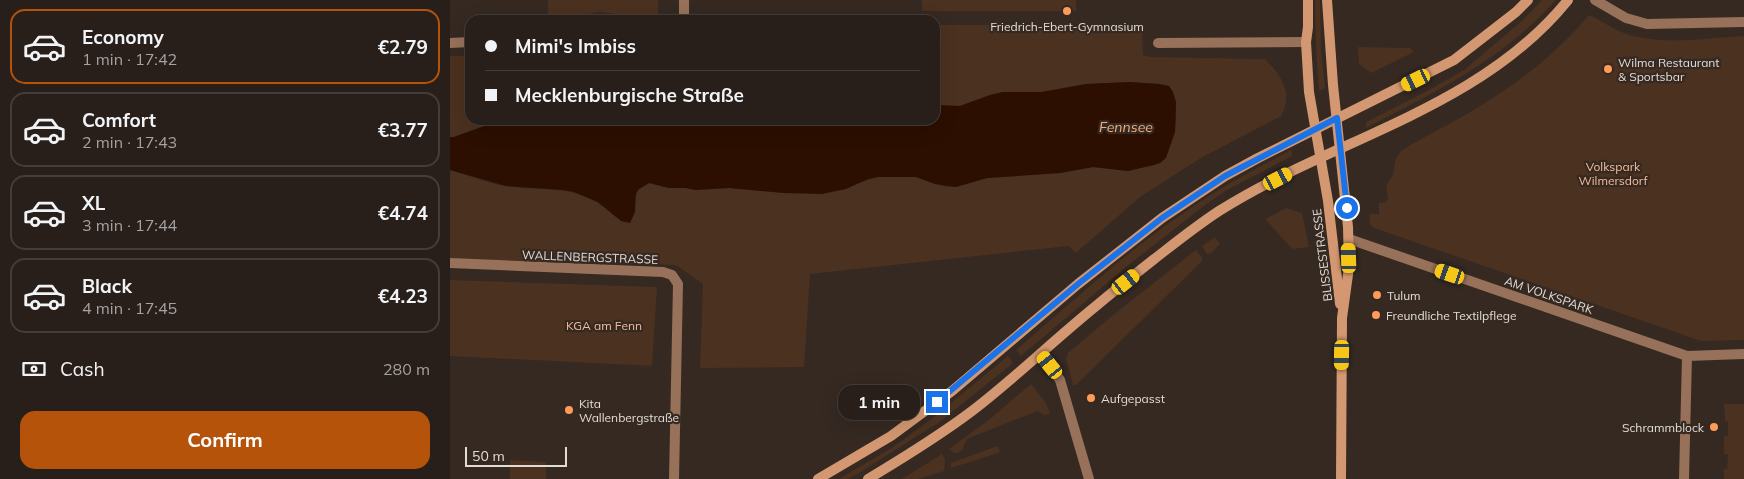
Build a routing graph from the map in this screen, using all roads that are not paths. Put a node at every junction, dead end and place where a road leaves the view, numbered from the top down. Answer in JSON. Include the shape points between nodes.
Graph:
{"nodes":[{"id":1,"x":684,"y":0,"type":"edge"},
{"id":2,"x":1308,"y":0,"type":"edge"},
{"id":3,"x":1327,"y":0,"type":"edge"},
{"id":4,"x":1528,"y":0,"type":"edge"},
{"id":5,"x":1568,"y":0,"type":"edge"},
{"id":6,"x":1595,"y":0,"type":"edge"},
{"id":7,"x":684,"y":15,"type":"edge"},
{"id":8,"x":1744,"y":22,"type":"edge"},
{"id":9,"x":465,"y":42,"type":"edge"},
{"id":10,"x":1306,"y":42,"type":"junction"},
{"id":11,"x":450,"y":43,"type":"edge"},
{"id":12,"x":1158,"y":43,"type":"dead end"},
{"id":13,"x":1337,"y":118,"type":"junction"},
{"id":14,"x":1316,"y":129,"type":"junction"},
{"id":15,"x":1340,"y":150,"type":"junction"},
{"id":16,"x":1321,"y":159,"type":"junction"},
{"id":17,"x":1349,"y":239,"type":"junction"},
{"id":18,"x":450,"y":264,"type":"edge"},
{"id":19,"x":1342,"y":318,"type":"junction"},
{"id":20,"x":1041,"y":353,"type":"junction"},
{"id":21,"x":1744,"y":354,"type":"edge"},
{"id":22,"x":1687,"y":356,"type":"junction"},
{"id":23,"x":674,"y":479,"type":"edge"},
{"id":24,"x":818,"y":479,"type":"edge"},
{"id":25,"x":868,"y":479,"type":"edge"},
{"id":26,"x":1089,"y":479,"type":"edge"},
{"id":27,"x":1341,"y":479,"type":"edge"},
{"id":28,"x":1684,"y":479,"type":"edge"}],
"edges":[{"from":1,"to":7,"type":"street"},
{"from":2,"to":10,"type":"main road","name":"BLISSESTRASSE"},
{"from":3,"to":13,"type":"main road","name":"BLISSESTRASSE"},
{"from":4,"to":13,"type":"main road","via":[[1454,60]]},
{"from":5,"to":15,"type":"main road","via":[[1521,49],[1472,83]]},
{"from":6,"to":8,"type":"street","via":[[1621,15],[1647,24]]},
{"from":9,"to":11,"type":"street"},
{"from":10,"to":12,"type":"street"},
{"from":10,"to":14,"type":"main road","name":"BLISSESTRASSE"},
{"from":13,"to":14,"type":"main road"},
{"from":13,"to":15,"type":"main road","name":"BLISSESTRASSE"},
{"from":14,"to":16,"type":"main road","name":"BLISSESTRASSE"},
{"from":14,"to":24,"type":"main road","via":[[1225,176],[1162,218],[952,391],[891,436]]},
{"from":15,"to":16,"type":"main road"},
{"from":15,"to":17,"type":"main road","name":"BLISSESTRASSE"},
{"from":16,"to":19,"type":"main road","name":"BLISSESTRASSE"},
{"from":16,"to":20,"type":"main road","via":[[1250,193],[1186,234]]},
{"from":17,"to":19,"type":"main road","name":"BLISSESTRASSE"},
{"from":17,"to":22,"type":"street","name":"AM VOLKSPARK"},
{"from":18,"to":23,"type":"street","name":"WALLENBERGSTRASSE","via":[[663,272],[676,278]]},
{"from":19,"to":27,"type":"main road","name":"BLISSESTRASSE"},
{"from":20,"to":25,"type":"main road","via":[[971,412]]},
{"from":20,"to":26,"type":"street","via":[[1060,380]]},
{"from":21,"to":22,"type":"street","name":"AM VOLKSPARK"},
{"from":22,"to":28,"type":"street"}]}
